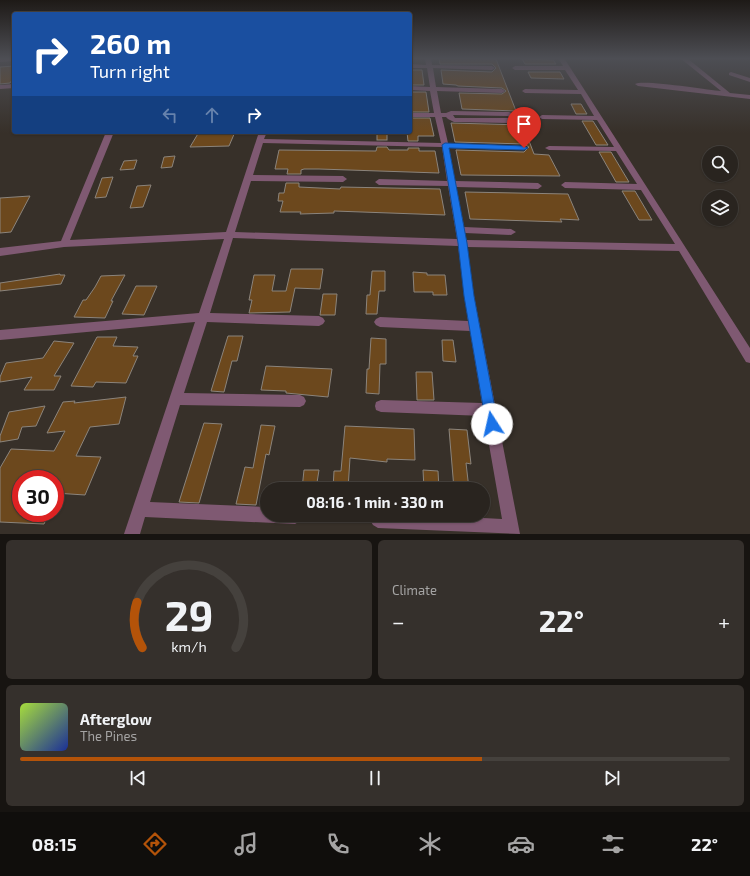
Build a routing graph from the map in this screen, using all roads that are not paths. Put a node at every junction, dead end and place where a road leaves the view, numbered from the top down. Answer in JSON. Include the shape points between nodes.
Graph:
{"nodes":[{"id":1,"x":433,"y":83,"type":"edge"},
{"id":2,"x":577,"y":83,"type":"edge"},
{"id":3,"x":714,"y":83,"type":"edge"},
{"id":4,"x":638,"y":84,"type":"dead end"},
{"id":5,"x":12,"y":86,"type":"edge"},
{"id":6,"x":0,"y":87,"type":"edge"},
{"id":7,"x":412,"y":88,"type":"edge"},
{"id":8,"x":434,"y":88,"type":"junction"},
{"id":9,"x":502,"y":91,"type":"dead end"},
{"id":10,"x":525,"y":91,"type":"dead end"},
{"id":11,"x":583,"y":92,"type":"junction"},
{"id":12,"x":728,"y":94,"type":"junction"},
{"id":13,"x":750,"y":97,"type":"edge"},
{"id":14,"x":412,"y":115,"type":"edge"},
{"id":15,"x":438,"y":115,"type":"junction"},
{"id":16,"x":449,"y":116,"type":"junction"},
{"id":17,"x":542,"y":117,"type":"dead end"},
{"id":18,"x":600,"y":118,"type":"junction"},
{"id":19,"x":109,"y":134,"type":"edge"},
{"id":20,"x":261,"y":137,"type":"edge"},
{"id":21,"x":445,"y":145,"type":"junction"},
{"id":22,"x":524,"y":148,"type":"dead end"},
{"id":23,"x":549,"y":148,"type":"dead end"},
{"id":24,"x":619,"y":149,"type":"junction"},
{"id":25,"x":248,"y":178,"type":"junction"},
{"id":26,"x":343,"y":179,"type":"dead end"},
{"id":27,"x":379,"y":182,"type":"dead end"},
{"id":28,"x":452,"y":182,"type":"junction"},
{"id":29,"x":538,"y":186,"type":"dead end"},
{"id":30,"x":565,"y":186,"type":"dead end"},
{"id":31,"x":642,"y":186,"type":"junction"},
{"id":32,"x":460,"y":230,"type":"junction"},
{"id":33,"x":511,"y":232,"type":"dead end"},
{"id":34,"x":229,"y":234,"type":"junction"},
{"id":35,"x":462,"y":243,"type":"junction"},
{"id":36,"x":64,"y":244,"type":"junction"},
{"id":37,"x":682,"y":248,"type":"junction"},
{"id":38,"x":0,"y":252,"type":"edge"},
{"id":39,"x":202,"y":317,"type":"junction"},
{"id":40,"x":319,"y":321,"type":"dead end"},
{"id":41,"x":380,"y":322,"type":"dead end"},
{"id":42,"x":474,"y":326,"type":"junction"},
{"id":43,"x":0,"y":334,"type":"edge"},
{"id":44,"x":750,"y":358,"type":"edge"},
{"id":45,"x":176,"y":399,"type":"junction"},
{"id":46,"x":300,"y":401,"type":"dead end"},
{"id":47,"x":381,"y":406,"type":"dead end"},
{"id":48,"x":489,"y":410,"type":"junction"},
{"id":49,"x":140,"y":509,"type":"junction"},
{"id":50,"x":260,"y":515,"type":"edge"},
{"id":51,"x":405,"y":522,"type":"edge"},
{"id":52,"x":511,"y":530,"type":"edge"},
{"id":53,"x":132,"y":534,"type":"edge"}],
"edges":[{"from":1,"to":8,"type":"street"},
{"from":2,"to":11,"type":"street"},
{"from":3,"to":12,"type":"street"},
{"from":4,"to":12,"type":"street","via":[[675,86]]},
{"from":5,"to":6,"type":"street"},
{"from":7,"to":8,"type":"street"},
{"from":8,"to":9,"type":"street"},
{"from":8,"to":15,"type":"street"},
{"from":10,"to":11,"type":"street"},
{"from":11,"to":18,"type":"street"},
{"from":12,"to":13,"type":"street"},
{"from":14,"to":15,"type":"street"},
{"from":15,"to":16,"type":"street"},
{"from":15,"to":21,"type":"street"},
{"from":16,"to":16,"type":"street","via":[[454,120],[514,119],[509,114],[451,113]]},
{"from":17,"to":18,"type":"street"},
{"from":18,"to":24,"type":"street"},
{"from":19,"to":36,"type":"street"},
{"from":20,"to":21,"type":"street"},
{"from":20,"to":25,"type":"street"},
{"from":21,"to":22,"type":"street"},
{"from":21,"to":28,"type":"street"},
{"from":23,"to":24,"type":"street"},
{"from":24,"to":31,"type":"street"},
{"from":25,"to":26,"type":"street"},
{"from":25,"to":34,"type":"street"},
{"from":27,"to":28,"type":"street"},
{"from":28,"to":29,"type":"street"},
{"from":28,"to":32,"type":"street"},
{"from":30,"to":31,"type":"street"},
{"from":31,"to":37,"type":"street"},
{"from":32,"to":33,"type":"street"},
{"from":32,"to":35,"type":"street"},
{"from":34,"to":35,"type":"street"},
{"from":34,"to":36,"type":"street"},
{"from":34,"to":39,"type":"street"},
{"from":35,"to":37,"type":"street"},
{"from":35,"to":42,"type":"street"},
{"from":36,"to":38,"type":"street"},
{"from":37,"to":44,"type":"street"},
{"from":39,"to":40,"type":"street"},
{"from":39,"to":43,"type":"street"},
{"from":39,"to":45,"type":"street"},
{"from":41,"to":42,"type":"street"},
{"from":42,"to":48,"type":"street"},
{"from":45,"to":46,"type":"street"},
{"from":45,"to":49,"type":"street"},
{"from":47,"to":48,"type":"street"},
{"from":48,"to":52,"type":"street"},
{"from":49,"to":50,"type":"street"},
{"from":49,"to":53,"type":"street"},
{"from":51,"to":52,"type":"street"}]}
